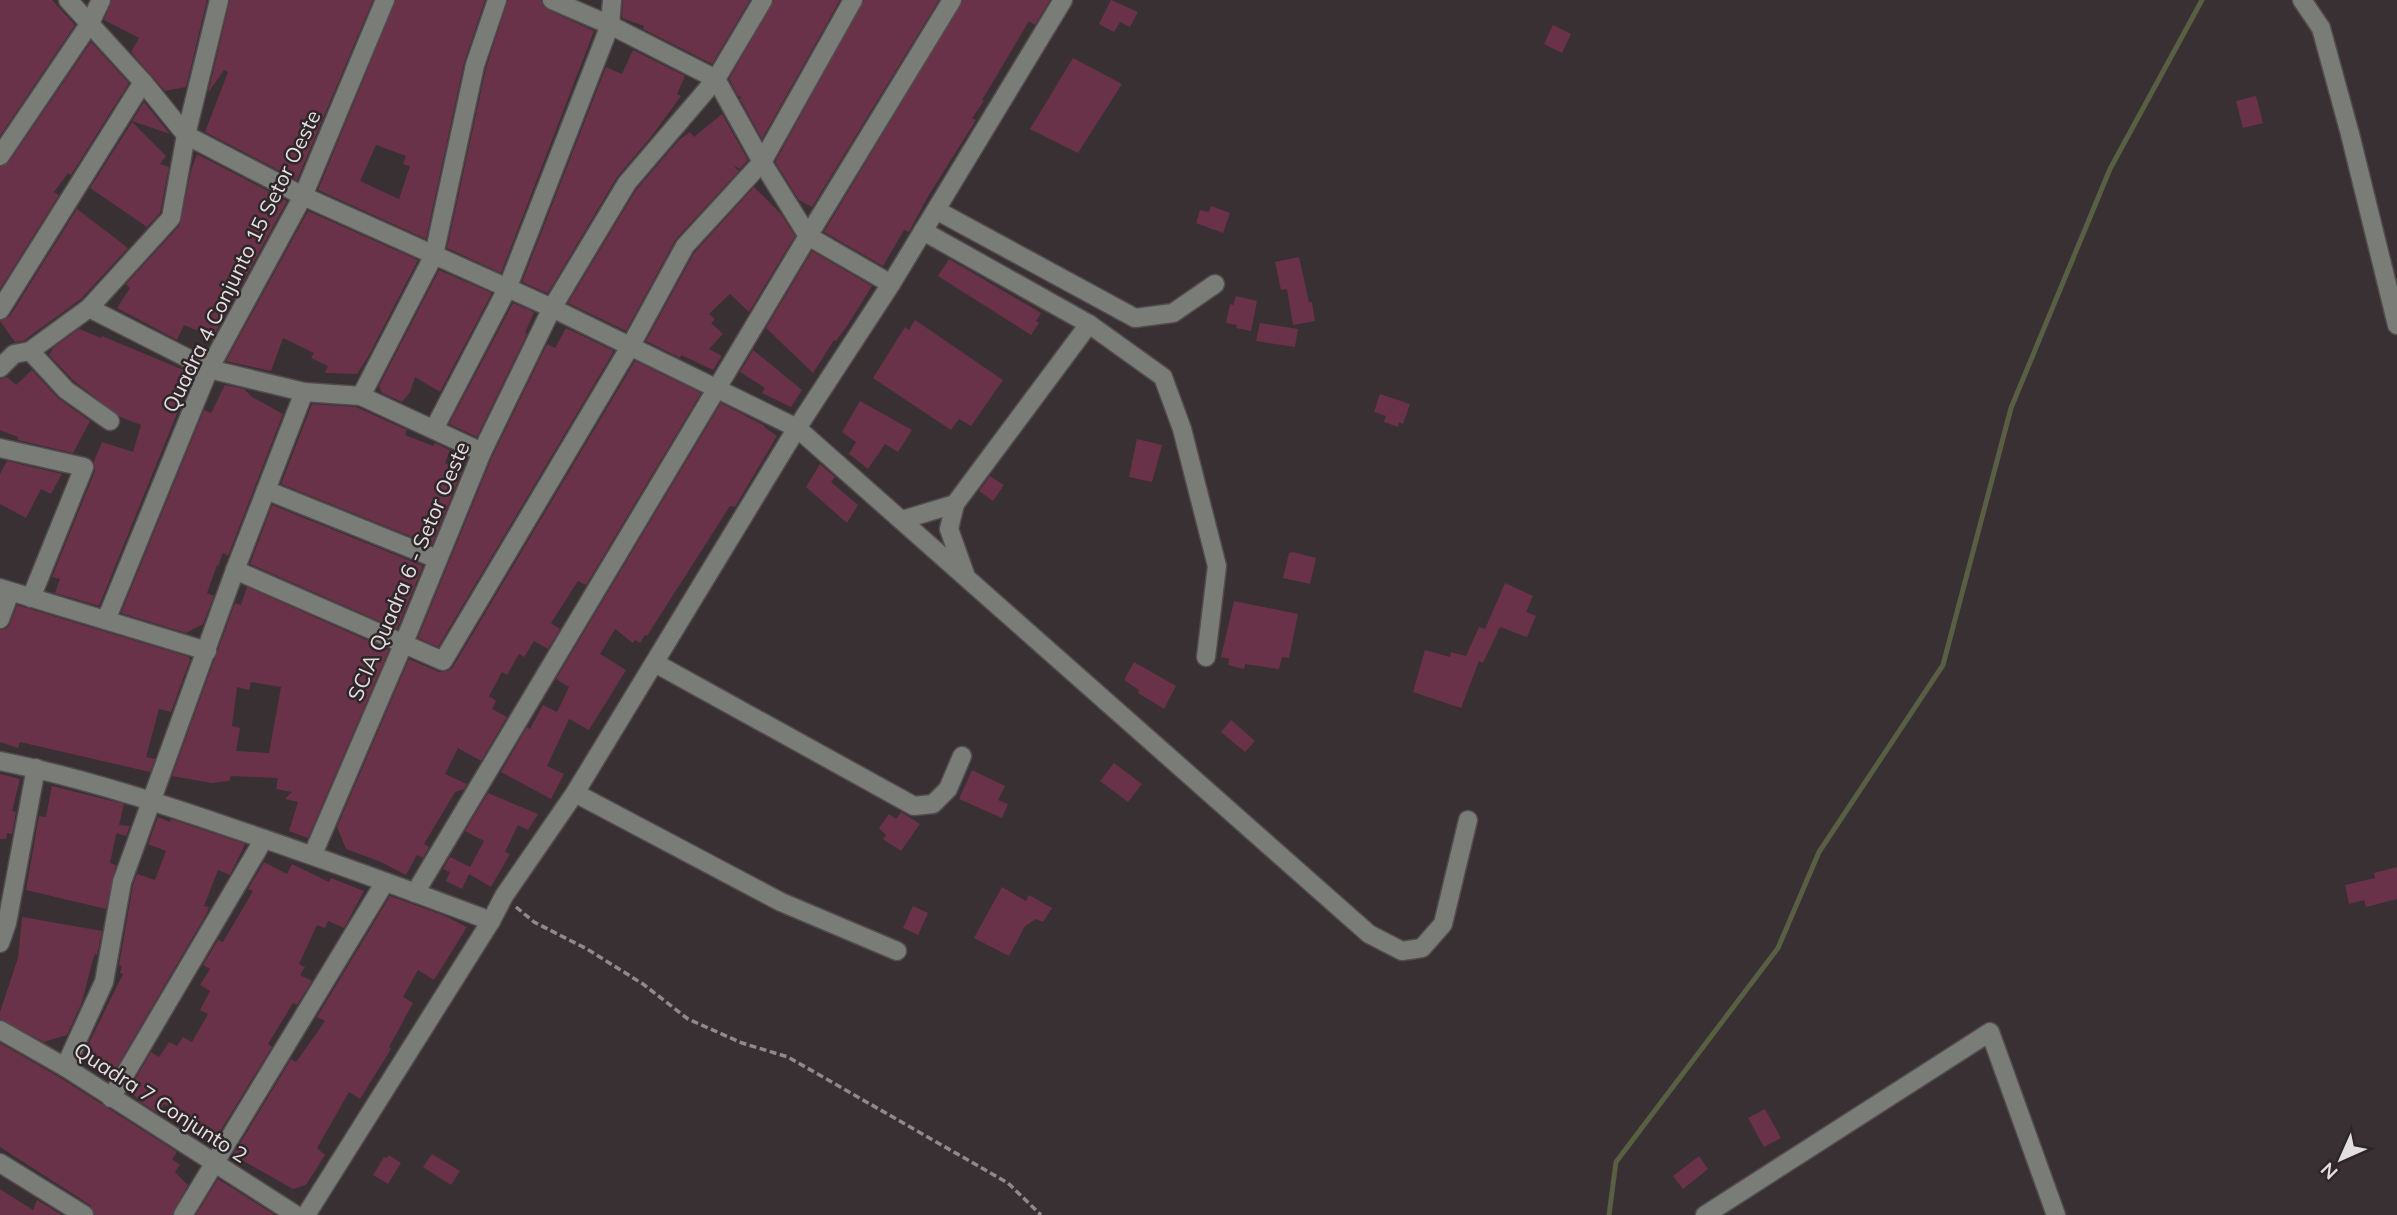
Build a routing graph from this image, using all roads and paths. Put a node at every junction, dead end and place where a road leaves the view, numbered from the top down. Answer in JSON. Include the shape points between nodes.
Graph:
{"nodes":[{"id":1,"x":68,"y":0,"type":"edge"},
{"id":2,"x":101,"y":0,"type":"edge"},
{"id":3,"x":219,"y":0,"type":"edge"},
{"id":4,"x":385,"y":0,"type":"edge"},
{"id":5,"x":497,"y":0,"type":"edge"},
{"id":6,"x":552,"y":0,"type":"edge"},
{"id":7,"x":612,"y":0,"type":"edge"},
{"id":8,"x":763,"y":0,"type":"edge"},
{"id":9,"x":853,"y":0,"type":"edge"},
{"id":10,"x":952,"y":0,"type":"edge"},
{"id":11,"x":1063,"y":0,"type":"edge"},
{"id":12,"x":2302,"y":0,"type":"edge"},
{"id":13,"x":90,"y":23,"type":"junction"},
{"id":14,"x":610,"y":25,"type":"junction"},
{"id":15,"x":716,"y":79,"type":"junction"},
{"id":16,"x":143,"y":82,"type":"junction"},
{"id":17,"x":186,"y":135,"type":"junction"},
{"id":18,"x":0,"y":156,"type":"edge"},
{"id":19,"x":762,"y":162,"type":"junction"},
{"id":20,"x":303,"y":195,"type":"junction"},
{"id":21,"x":936,"y":210,"type":"junction"},
{"id":22,"x":923,"y":231,"type":"junction"},
{"id":23,"x":808,"y":236,"type":"junction"},
{"id":24,"x":434,"y":256,"type":"junction"},
{"id":25,"x":891,"y":284,"type":"junction"},
{"id":26,"x":1215,"y":284,"type":"dead end"},
{"id":27,"x":508,"y":289,"type":"junction"},
{"id":28,"x":89,"y":308,"type":"junction"},
{"id":29,"x":552,"y":308,"type":"junction"},
{"id":30,"x":0,"y":310,"type":"edge"},
{"id":31,"x":1088,"y":324,"type":"junction"},
{"id":32,"x":2397,"y":325,"type":"edge"},
{"id":33,"x":0,"y":341,"type":"edge"},
{"id":34,"x":631,"y":345,"type":"junction"},
{"id":35,"x":22,"y":353,"type":"junction"},
{"id":36,"x":0,"y":368,"type":"edge"},
{"id":37,"x":209,"y":369,"type":"junction"},
{"id":38,"x":718,"y":388,"type":"junction"},
{"id":39,"x":304,"y":392,"type":"junction"},
{"id":40,"x":360,"y":396,"type":"junction"},
{"id":41,"x":110,"y":421,"type":"dead end"},
{"id":42,"x":797,"y":428,"type":"junction"},
{"id":43,"x":434,"y":429,"type":"junction"},
{"id":44,"x":0,"y":448,"type":"edge"},
{"id":45,"x":482,"y":452,"type":"junction"},
{"id":46,"x":266,"y":490,"type":"junction"},
{"id":47,"x":955,"y":504,"type":"junction"},
{"id":48,"x":901,"y":520,"type":"junction"},
{"id":49,"x":437,"y":559,"type":"junction"},
{"id":50,"x":236,"y":570,"type":"junction"},
{"id":51,"x":966,"y":577,"type":"junction"},
{"id":52,"x":5,"y":590,"type":"edge"},
{"id":53,"x":31,"y":598,"type":"junction"},
{"id":54,"x":0,"y":619,"type":"edge"},
{"id":55,"x":106,"y":620,"type":"junction"},
{"id":56,"x":403,"y":645,"type":"junction"},
{"id":57,"x":207,"y":651,"type":"junction"},
{"id":58,"x":1206,"y":657,"type":"dead end"},
{"id":59,"x":654,"y":663,"type":"junction"},
{"id":60,"x":962,"y":755,"type":"dead end"},
{"id":61,"x":0,"y":761,"type":"edge"},
{"id":62,"x":36,"y":768,"type":"junction"},
{"id":63,"x":575,"y":793,"type":"junction"},
{"id":64,"x":153,"y":801,"type":"junction"},
{"id":65,"x":1468,"y":820,"type":"dead end"},
{"id":66,"x":264,"y":839,"type":"junction"},
{"id":67,"x":313,"y":854,"type":"junction"},
{"id":68,"x":385,"y":882,"type":"junction"},
{"id":69,"x":415,"y":893,"type":"junction"},
{"id":70,"x":504,"y":896,"type":"junction"},
{"id":71,"x":491,"y":921,"type":"junction"},
{"id":72,"x":0,"y":943,"type":"edge"},
{"id":73,"x":897,"y":951,"type":"dead end"},
{"id":74,"x":0,"y":1030,"type":"edge"},
{"id":75,"x":65,"y":1067,"type":"junction"},
{"id":76,"x":111,"y":1098,"type":"junction"},
{"id":77,"x":0,"y":1163,"type":"edge"},
{"id":78,"x":215,"y":1164,"type":"junction"},
{"id":79,"x":84,"y":1215,"type":"edge"},
{"id":80,"x":183,"y":1215,"type":"edge"},
{"id":81,"x":296,"y":1215,"type":"edge"},
{"id":82,"x":306,"y":1215,"type":"edge"},
{"id":83,"x":1041,"y":1215,"type":"edge"},
{"id":84,"x":1704,"y":1215,"type":"edge"},
{"id":85,"x":2056,"y":1215,"type":"edge"}],
"edges":[{"from":1,"to":13,"type":"street"},
{"from":2,"to":13,"type":"street"},
{"from":3,"to":17,"type":"street"},
{"from":4,"to":20,"type":"street","name":"Quadra 4 Conjunto 15 Setor Oeste"},
{"from":5,"to":24,"type":"street","via":[[475,65]]},
{"from":6,"to":14,"type":"street"},
{"from":7,"to":14,"type":"street"},
{"from":8,"to":15,"type":"street","name":"SCIA Quadra 6 - Setor Oeste"},
{"from":9,"to":19,"type":"street"},
{"from":10,"to":23,"type":"street"},
{"from":11,"to":21,"type":"street"},
{"from":12,"to":32,"type":"street","via":[[2321,28]]},
{"from":13,"to":16,"type":"street"},
{"from":13,"to":18,"type":"street"},
{"from":14,"to":15,"type":"street"},
{"from":14,"to":27,"type":"street"},
{"from":15,"to":19,"type":"street"},
{"from":15,"to":29,"type":"street","name":"SCIA Quadra 6 - Setor Oeste","via":[[627,183]]},
{"from":16,"to":17,"type":"street"},
{"from":16,"to":30,"type":"street"},
{"from":17,"to":20,"type":"street"},
{"from":17,"to":28,"type":"street","via":[[172,218]]},
{"from":19,"to":23,"type":"street"},
{"from":19,"to":34,"type":"street","via":[[685,246]]},
{"from":20,"to":24,"type":"street"},
{"from":20,"to":37,"type":"street","name":"Quadra 4 Conjunto 15 Setor Oeste"},
{"from":21,"to":22,"type":"street"},
{"from":21,"to":26,"type":"street","via":[[1135,318],[1173,313]]},
{"from":22,"to":25,"type":"street"},
{"from":22,"to":31,"type":"street"},
{"from":23,"to":25,"type":"street"},
{"from":23,"to":38,"type":"street"},
{"from":24,"to":27,"type":"street"},
{"from":24,"to":40,"type":"street"},
{"from":25,"to":42,"type":"street"},
{"from":27,"to":29,"type":"street"},
{"from":27,"to":43,"type":"street"},
{"from":28,"to":35,"type":"street"},
{"from":28,"to":37,"type":"street"},
{"from":29,"to":34,"type":"street"},
{"from":29,"to":45,"type":"street","name":"SCIA Quadra 6 - Setor Oeste"},
{"from":31,"to":47,"type":"street"},
{"from":31,"to":58,"type":"street","via":[[1164,377],[1217,566]]},
{"from":33,"to":35,"type":"street"},
{"from":34,"to":38,"type":"street"},
{"from":34,"to":56,"type":"street","via":[[443,661]]},
{"from":35,"to":36,"type":"street"},
{"from":35,"to":41,"type":"street"},
{"from":37,"to":39,"type":"street"},
{"from":37,"to":55,"type":"street","name":"Quadra 4 Conjunto 15 Setor Oeste"},
{"from":38,"to":42,"type":"street"},
{"from":38,"to":69,"type":"street"},
{"from":39,"to":40,"type":"street"},
{"from":39,"to":46,"type":"street"},
{"from":40,"to":43,"type":"street"},
{"from":42,"to":48,"type":"street"},
{"from":42,"to":59,"type":"street"},
{"from":43,"to":45,"type":"street"},
{"from":44,"to":53,"type":"street","via":[[84,467]]},
{"from":45,"to":49,"type":"street","name":"SCIA Quadra 6 - Setor Oeste"},
{"from":46,"to":49,"type":"street"},
{"from":46,"to":50,"type":"street"},
{"from":47,"to":48,"type":"street"},
{"from":47,"to":51,"type":"street","via":[[949,529]]},
{"from":48,"to":51,"type":"street"},
{"from":49,"to":56,"type":"street","name":"SCIA Quadra 6 - Setor Oeste"},
{"from":50,"to":56,"type":"street"},
{"from":50,"to":57,"type":"street"},
{"from":51,"to":65,"type":"street","via":[[1368,934],[1402,951],[1422,948],[1443,925]]},
{"from":52,"to":53,"type":"street"},
{"from":52,"to":54,"type":"street"},
{"from":53,"to":55,"type":"street"},
{"from":55,"to":57,"type":"street"},
{"from":56,"to":67,"type":"street","name":"SCIA Quadra 6 - Setor Oeste"},
{"from":57,"to":64,"type":"street"},
{"from":59,"to":60,"type":"street","via":[[914,806],[933,804],[948,789]]},
{"from":59,"to":63,"type":"street"},
{"from":61,"to":62,"type":"street"},
{"from":62,"to":64,"type":"street"},
{"from":62,"to":72,"type":"street"},
{"from":63,"to":70,"type":"street"},
{"from":63,"to":73,"type":"street","via":[[781,902]]},
{"from":64,"to":66,"type":"street"},
{"from":64,"to":75,"type":"street","via":[[122,882],[104,982]]},
{"from":66,"to":67,"type":"street"},
{"from":66,"to":76,"type":"street"},
{"from":67,"to":68,"type":"street"},
{"from":68,"to":69,"type":"street"},
{"from":68,"to":78,"type":"street"},
{"from":69,"to":71,"type":"street"},
{"from":70,"to":71,"type":"street"},
{"from":70,"to":83,"type":"path","via":[[534,922],[643,984],[688,1019],[788,1058],[1008,1183]]},
{"from":71,"to":82,"type":"street"},
{"from":74,"to":75,"type":"street","name":"Quadra 7 Conjunto 2"},
{"from":75,"to":76,"type":"street","name":"Quadra 7 Conjunto 2"},
{"from":76,"to":78,"type":"street","name":"Quadra 7 Conjunto 2"},
{"from":77,"to":79,"type":"street"},
{"from":78,"to":80,"type":"street"},
{"from":78,"to":81,"type":"street","name":"Quadra 7 Conjunto 2"},
{"from":84,"to":85,"type":"street","via":[[1990,1032]]}]}
